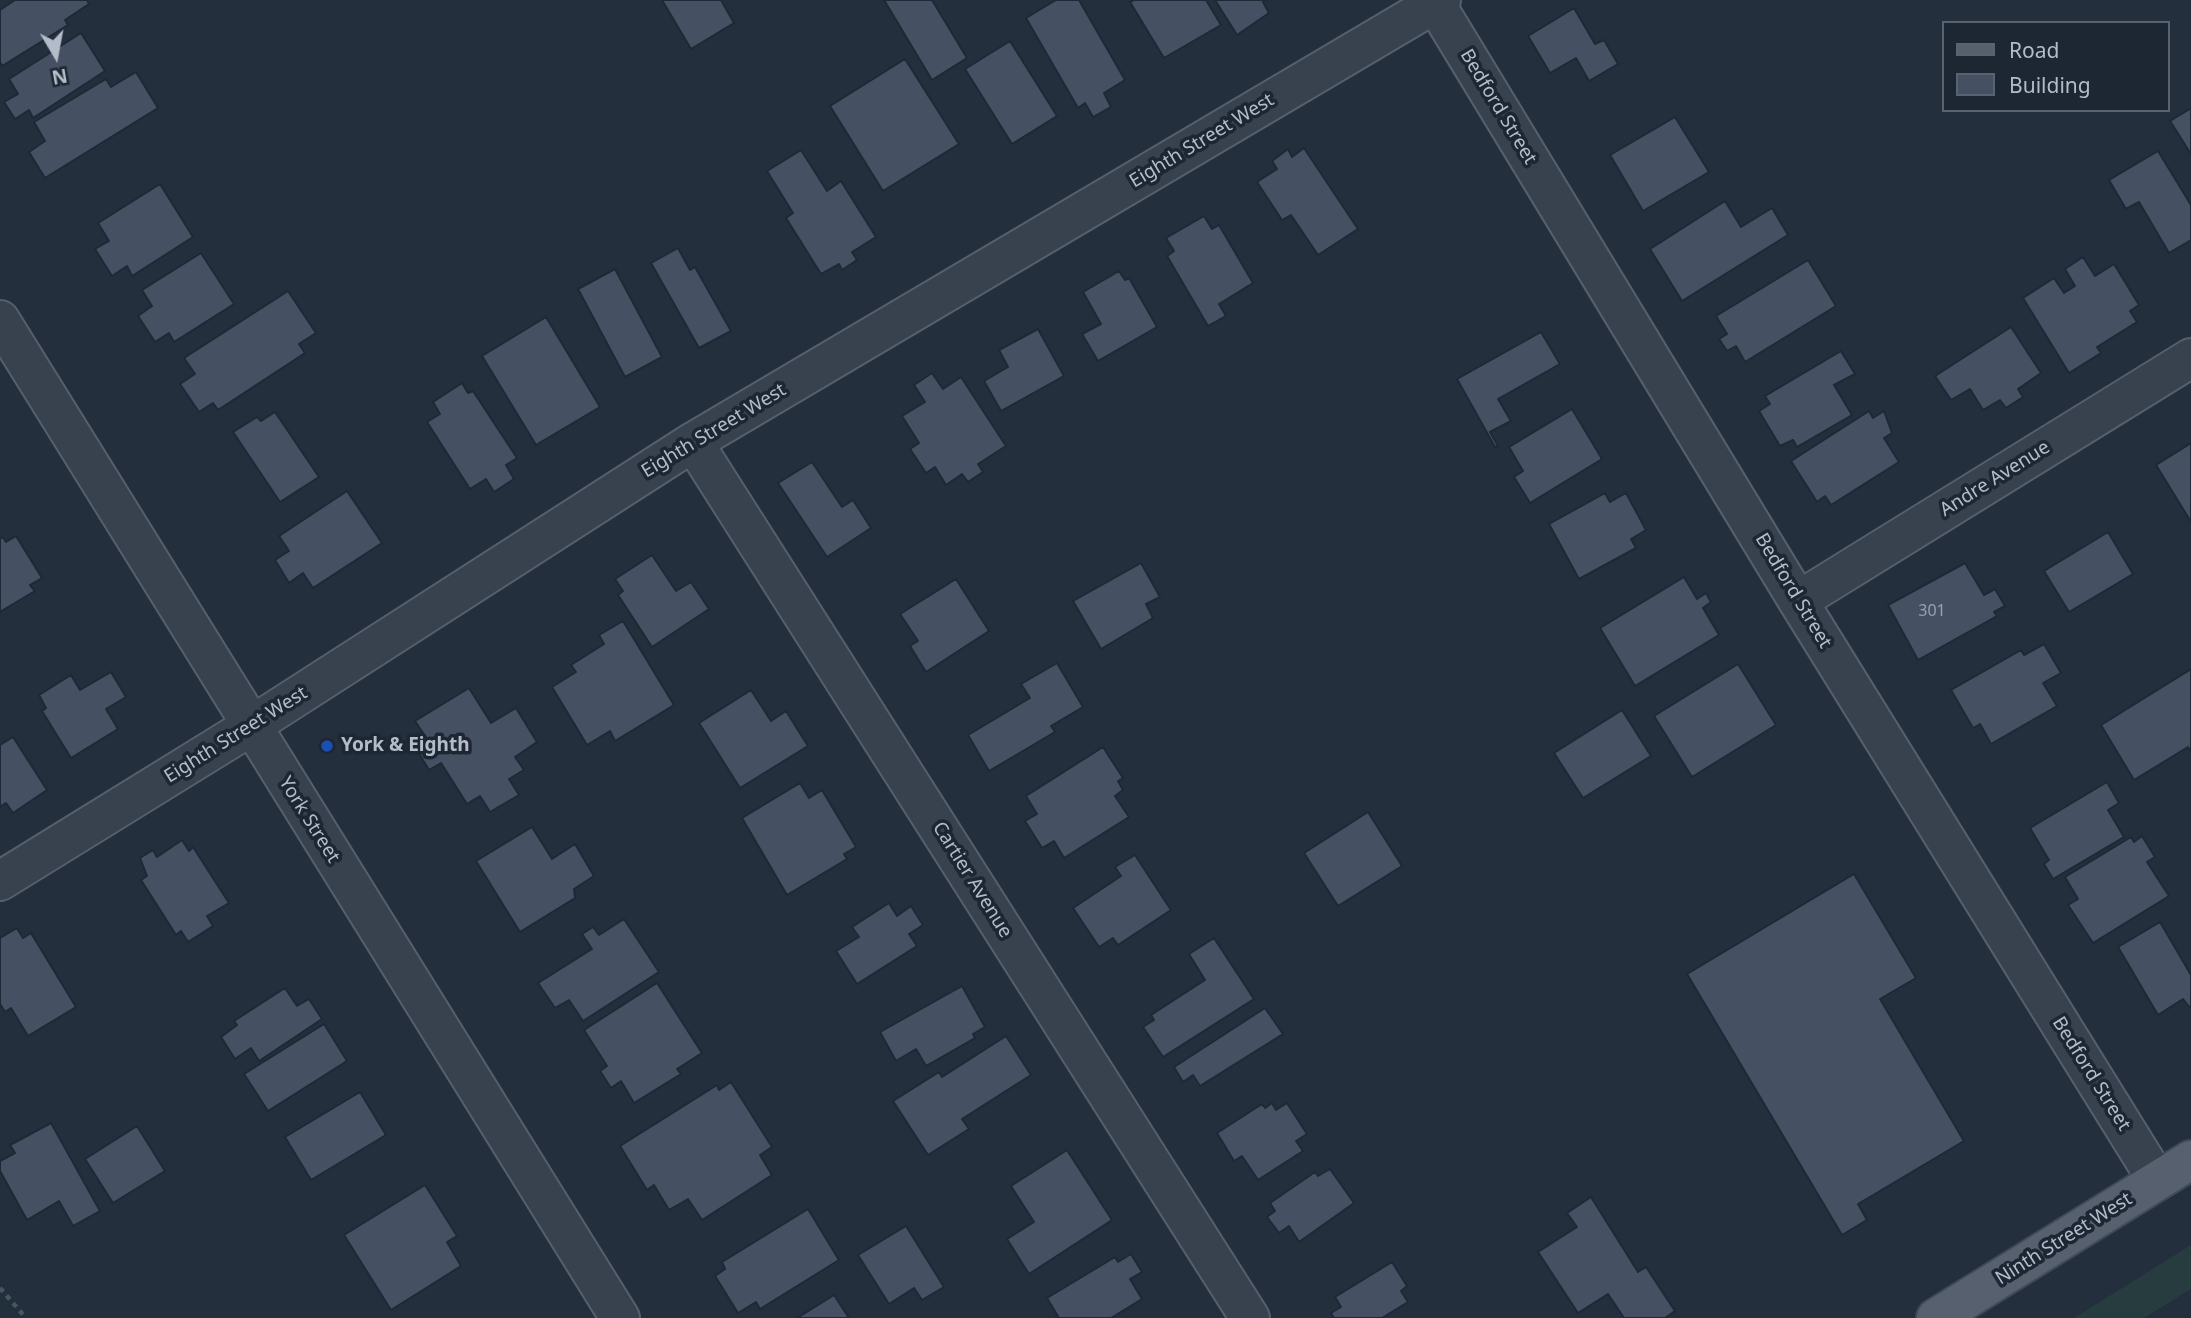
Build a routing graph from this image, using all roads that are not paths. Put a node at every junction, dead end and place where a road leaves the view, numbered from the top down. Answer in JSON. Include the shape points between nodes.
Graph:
{"nodes":[{"id":1,"x":1436,"y":1,"type":"edge"},
{"id":2,"x":0,"y":320,"type":"edge"},
{"id":3,"x":2191,"y":358,"type":"edge"},
{"id":4,"x":693,"y":442,"type":"junction"},
{"id":5,"x":1798,"y":601,"type":"junction"},
{"id":6,"x":251,"y":726,"type":"junction"},
{"id":7,"x":0,"y":881,"type":"edge"},
{"id":8,"x":2191,"y":1160,"type":"edge"},
{"id":9,"x":2157,"y":1180,"type":"junction"},
{"id":10,"x":620,"y":1318,"type":"edge"},
{"id":11,"x":1250,"y":1318,"type":"edge"},
{"id":12,"x":1936,"y":1318,"type":"edge"}],
"edges":[{"from":1,"to":4,"type":"street","name":"Eighth Street West"},
{"from":1,"to":5,"type":"street","name":"Bedford Street"},
{"from":2,"to":6,"type":"street","name":"York Street"},
{"from":3,"to":5,"type":"street","name":"Andre Avenue"},
{"from":4,"to":6,"type":"street","name":"Eighth Street West"},
{"from":4,"to":11,"type":"street","name":"Cartier Avenue"},
{"from":5,"to":9,"type":"street","name":"Bedford Street"},
{"from":6,"to":7,"type":"street","name":"Eighth Street West"},
{"from":6,"to":10,"type":"street","name":"York Street"},
{"from":8,"to":9,"type":"main road","name":"Ninth Street West"},
{"from":9,"to":12,"type":"main road","name":"Ninth Street West"}]}
